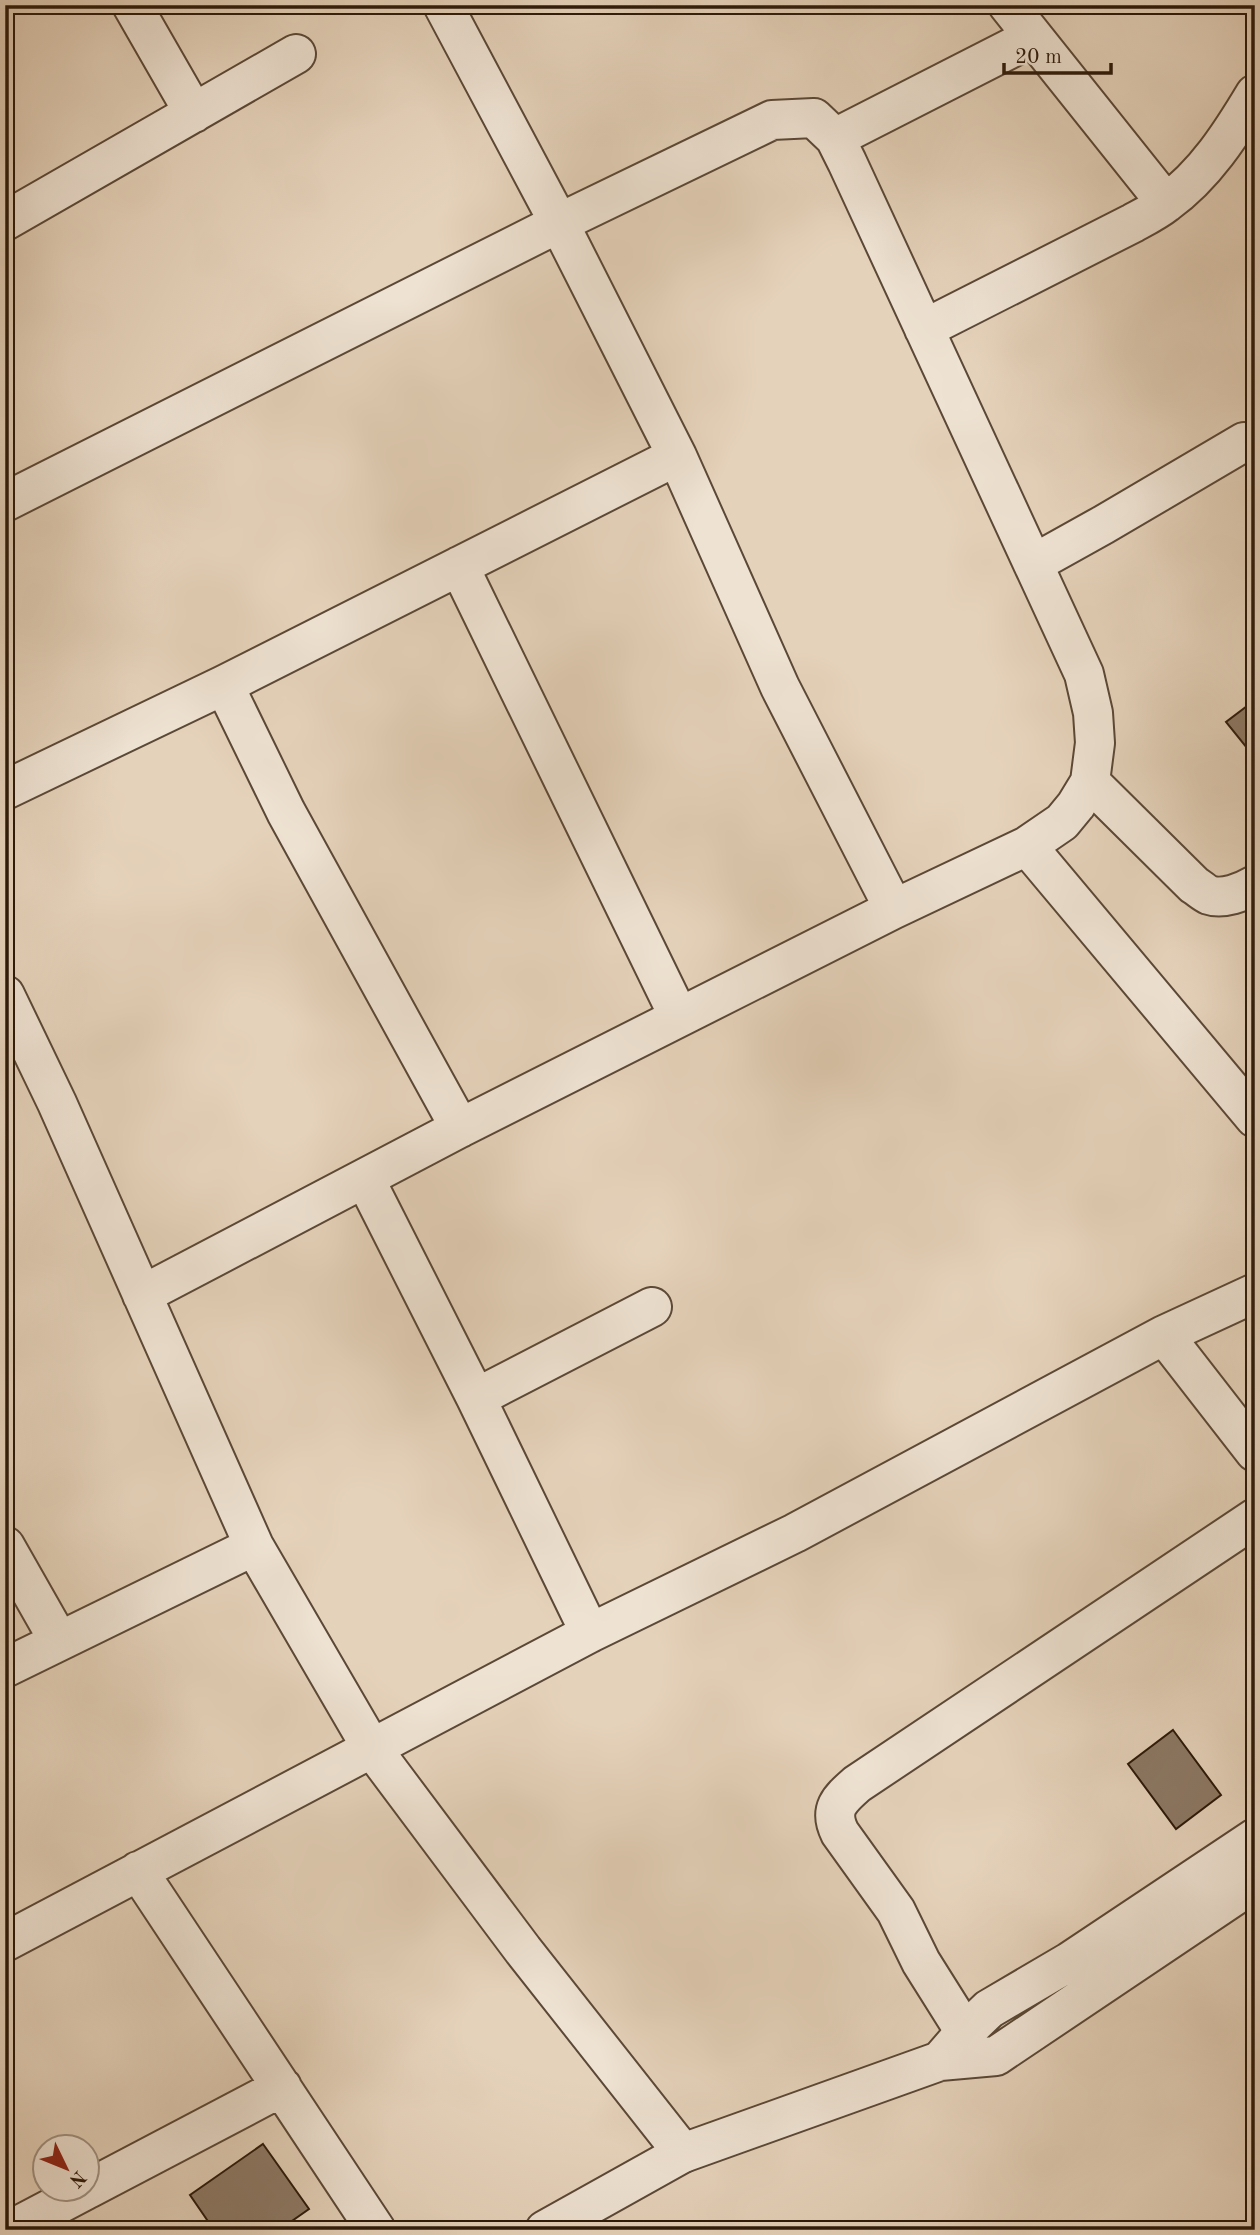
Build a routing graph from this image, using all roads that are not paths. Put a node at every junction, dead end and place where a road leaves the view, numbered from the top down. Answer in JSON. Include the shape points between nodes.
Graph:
{"nodes":[{"id":1,"x":132,"y":5,"type":"edge"},
{"id":2,"x":443,"y":5,"type":"edge"},
{"id":3,"x":1008,"y":5,"type":"edge"},
{"id":4,"x":1032,"y":37,"type":"junction"},
{"id":5,"x":296,"y":54,"type":"dead end"},
{"id":6,"x":1255,"y":94,"type":"edge"},
{"id":7,"x":194,"y":113,"type":"junction"},
{"id":8,"x":835,"y":138,"type":"junction"},
{"id":9,"x":1166,"y":203,"type":"junction"},
{"id":10,"x":5,"y":220,"type":"edge"},
{"id":11,"x":559,"y":223,"type":"junction"},
{"id":12,"x":924,"y":329,"type":"junction"},
{"id":13,"x":1244,"y":442,"type":"dead end"},
{"id":14,"x":677,"y":456,"type":"junction"},
{"id":15,"x":5,"y":502,"type":"edge"},
{"id":16,"x":1033,"y":564,"type":"junction"},
{"id":17,"x":459,"y":566,"type":"junction"},
{"id":18,"x":224,"y":685,"type":"junction"},
{"id":19,"x":1090,"y":782,"type":"junction"},
{"id":20,"x":5,"y":790,"type":"edge"},
{"id":21,"x":1027,"y":846,"type":"junction"},
{"id":22,"x":1255,"y":885,"type":"edge"},
{"id":23,"x":894,"y":909,"type":"junction"},
{"id":24,"x":5,"y":995,"type":"edge"},
{"id":25,"x":678,"y":1017,"type":"junction"},
{"id":26,"x":1255,"y":1118,"type":"edge"},
{"id":27,"x":460,"y":1128,"type":"junction"},
{"id":28,"x":365,"y":1179,"type":"junction"},
{"id":29,"x":1255,"y":1293,"type":"edge"},
{"id":30,"x":142,"y":1295,"type":"junction"},
{"id":31,"x":652,"y":1307,"type":"dead end"},
{"id":32,"x":1164,"y":1335,"type":"junction"},
{"id":33,"x":476,"y":1398,"type":"junction"},
{"id":34,"x":1255,"y":1452,"type":"edge"},
{"id":35,"x":1255,"y":1518,"type":"edge"},
{"id":36,"x":5,"y":1546,"type":"edge"},
{"id":37,"x":254,"y":1546,"type":"junction"},
{"id":38,"x":590,"y":1633,"type":"junction"},
{"id":39,"x":59,"y":1641,"type":"junction"},
{"id":40,"x":5,"y":1668,"type":"edge"},
{"id":41,"x":371,"y":1747,"type":"junction"},
{"id":42,"x":1255,"y":1838,"type":"edge"},
{"id":43,"x":138,"y":1871,"type":"junction"},
{"id":44,"x":1255,"y":1882,"type":"edge"},
{"id":45,"x":5,"y":1942,"type":"edge"},
{"id":46,"x":965,"y":2032,"type":"junction"},
{"id":47,"x":940,"y":2061,"type":"junction"},
{"id":48,"x":282,"y":2087,"type":"junction"},
{"id":49,"x":683,"y":2153,"type":"junction"},
{"id":50,"x":102,"y":2181,"type":"edge"},
{"id":51,"x":59,"y":2204,"type":"edge"},
{"id":52,"x":10,"y":2230,"type":"edge"},
{"id":53,"x":376,"y":2230,"type":"edge"},
{"id":54,"x":545,"y":2230,"type":"edge"}],
"edges":[{"from":1,"to":7,"type":"street"},
{"from":2,"to":11,"type":"street"},
{"from":3,"to":4,"type":"street"},
{"from":4,"to":8,"type":"street"},
{"from":4,"to":9,"type":"street"},
{"from":5,"to":7,"type":"street"},
{"from":6,"to":9,"type":"street","via":[[1226,141]]},
{"from":7,"to":10,"type":"street"},
{"from":8,"to":11,"type":"street","via":[[814,118],[772,120]]},
{"from":8,"to":12,"type":"street"},
{"from":9,"to":12,"type":"street"},
{"from":11,"to":14,"type":"street"},
{"from":11,"to":15,"type":"street"},
{"from":12,"to":16,"type":"street"},
{"from":13,"to":16,"type":"street"},
{"from":14,"to":17,"type":"street"},
{"from":14,"to":23,"type":"street","via":[[780,687]]},
{"from":16,"to":19,"type":"street","via":[[1084,674],[1093,713]]},
{"from":17,"to":18,"type":"street"},
{"from":17,"to":25,"type":"street"},
{"from":18,"to":20,"type":"street"},
{"from":18,"to":27,"type":"street","via":[[286,812]]},
{"from":19,"to":21,"type":"street","via":[[1062,822]]},
{"from":19,"to":22,"type":"street","via":[[1209,895],[1224,896]]},
{"from":21,"to":23,"type":"street"},
{"from":21,"to":26,"type":"street"},
{"from":23,"to":25,"type":"street"},
{"from":24,"to":30,"type":"street"},
{"from":25,"to":27,"type":"street"},
{"from":27,"to":28,"type":"street"},
{"from":28,"to":30,"type":"street"},
{"from":28,"to":33,"type":"street"},
{"from":29,"to":32,"type":"street"},
{"from":30,"to":37,"type":"street"},
{"from":31,"to":33,"type":"street"},
{"from":32,"to":34,"type":"street"},
{"from":32,"to":38,"type":"street","via":[[795,1533]]},
{"from":33,"to":38,"type":"street"},
{"from":35,"to":46,"type":"street","via":[[841,1798],[835,1824],[896,1911],[921,1962]]},
{"from":36,"to":39,"type":"street"},
{"from":37,"to":39,"type":"street"},
{"from":37,"to":41,"type":"street"},
{"from":38,"to":41,"type":"street"},
{"from":39,"to":40,"type":"street"},
{"from":41,"to":43,"type":"street"},
{"from":41,"to":49,"type":"street"},
{"from":42,"to":46,"type":"street","via":[[1069,1962],[989,2009]]},
{"from":43,"to":45,"type":"street"},
{"from":43,"to":48,"type":"street"},
{"from":44,"to":47,"type":"street","via":[[996,2056]]},
{"from":46,"to":47,"type":"street"},
{"from":47,"to":49,"type":"street"},
{"from":48,"to":50,"type":"street"},
{"from":48,"to":53,"type":"street"},
{"from":49,"to":54,"type":"street"},
{"from":51,"to":52,"type":"street"}]}
